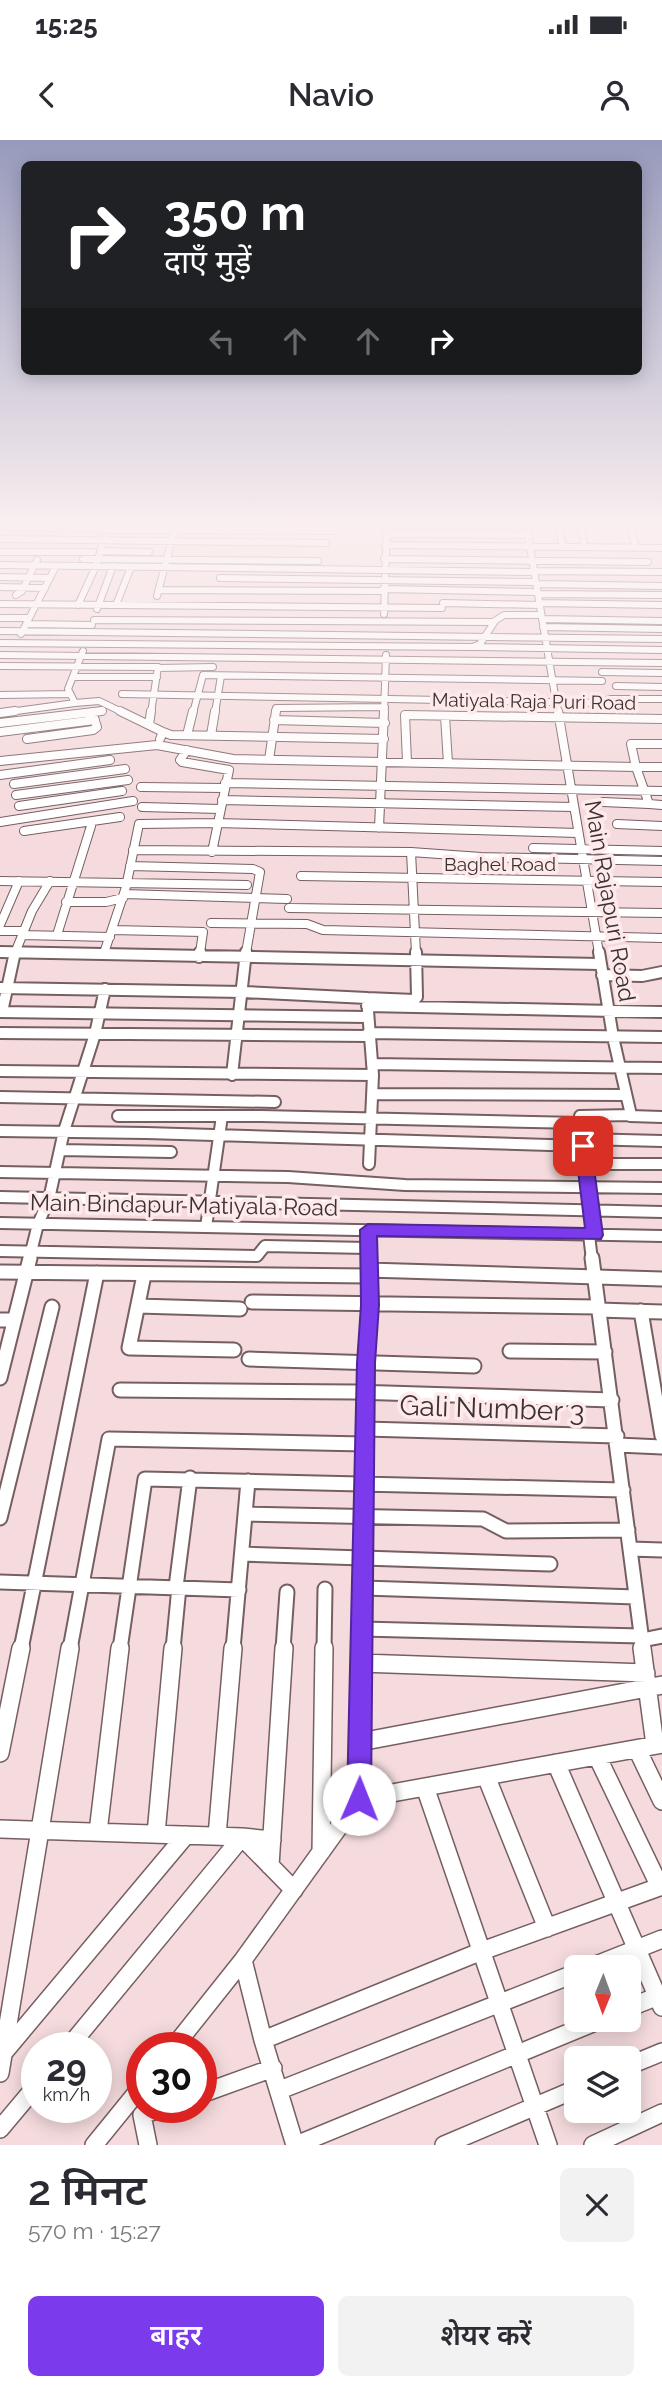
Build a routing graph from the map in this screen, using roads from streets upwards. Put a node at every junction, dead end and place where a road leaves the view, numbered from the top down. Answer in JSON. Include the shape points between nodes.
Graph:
{"nodes":[{"id":1,"x":23,"y":617,"type":"edge"},
{"id":2,"x":26,"y":617,"type":"edge"},
{"id":3,"x":35,"y":617,"type":"edge"},
{"id":4,"x":95,"y":617,"type":"edge"},
{"id":5,"x":384,"y":617,"type":"edge"},
{"id":6,"x":502,"y":617,"type":"edge"},
{"id":7,"x":516,"y":617,"type":"edge"},
{"id":8,"x":541,"y":617,"type":"edge"},
{"id":9,"x":0,"y":618,"type":"edge"},
{"id":10,"x":29,"y":618,"type":"junction"},
{"id":11,"x":123,"y":620,"type":"junction"},
{"id":12,"x":542,"y":620,"type":"junction"},
{"id":13,"x":384,"y":621,"type":"junction"},
{"id":14,"x":495,"y":621,"type":"junction"},
{"id":15,"x":662,"y":621,"type":"edge"},
{"id":16,"x":92,"y":626,"type":"junction"},
{"id":17,"x":662,"y":629,"type":"edge"},
{"id":18,"x":0,"y":631,"type":"edge"},
{"id":19,"x":118,"y":633,"type":"junction"},
{"id":20,"x":386,"y":636,"type":"junction"},
{"id":21,"x":484,"y":637,"type":"junction"},
{"id":22,"x":545,"y":638,"type":"junction"},
{"id":23,"x":662,"y":639,"type":"edge"},
{"id":24,"x":0,"y":643,"type":"edge"},
{"id":25,"x":16,"y":643,"type":"junction"},
{"id":26,"x":85,"y":644,"type":"junction"},
{"id":27,"x":386,"y":646,"type":"junction"},
{"id":28,"x":473,"y":647,"type":"junction"},
{"id":29,"x":546,"y":648,"type":"junction"},
{"id":30,"x":662,"y":650,"type":"edge"},
{"id":31,"x":0,"y":655,"type":"edge"},
{"id":32,"x":81,"y":656,"type":"junction"},
{"id":33,"x":386,"y":660,"type":"junction"},
{"id":34,"x":549,"y":661,"type":"junction"},
{"id":35,"x":662,"y":663,"type":"edge"},
{"id":36,"x":0,"y":666,"type":"edge"},
{"id":37,"x":76,"y":667,"type":"junction"},
{"id":38,"x":129,"y":667,"type":"junction"},
{"id":39,"x":213,"y":667,"type":"dead end"},
{"id":40,"x":158,"y":668,"type":"junction"},
{"id":41,"x":602,"y":672,"type":"dead end"},
{"id":42,"x":662,"y":673,"type":"edge"},
{"id":43,"x":221,"y":676,"type":"junction"},
{"id":44,"x":73,"y":677,"type":"junction"},
{"id":45,"x":157,"y":677,"type":"junction"},
{"id":46,"x":126,"y":678,"type":"junction"},
{"id":47,"x":386,"y":679,"type":"junction"},
{"id":48,"x":553,"y":680,"type":"junction"},
{"id":49,"x":602,"y":681,"type":"dead end"},
{"id":50,"x":616,"y":687,"type":"dead end"},
{"id":51,"x":662,"y":687,"type":"edge"},
{"id":52,"x":69,"y":694,"type":"junction"},
{"id":53,"x":122,"y":694,"type":"junction"},
{"id":54,"x":154,"y":694,"type":"junction"},
{"id":55,"x":198,"y":695,"type":"junction"},
{"id":56,"x":217,"y":696,"type":"junction"},
{"id":57,"x":662,"y":699,"type":"edge"},
{"id":58,"x":0,"y":700,"type":"edge"},
{"id":59,"x":99,"y":702,"type":"junction"},
{"id":60,"x":557,"y":702,"type":"junction"},
{"id":61,"x":75,"y":703,"type":"junction"},
{"id":62,"x":385,"y":703,"type":"junction"},
{"id":63,"x":102,"y":711,"type":"dead end"},
{"id":64,"x":0,"y":713,"type":"edge"},
{"id":65,"x":94,"y":716,"type":"junction"},
{"id":66,"x":445,"y":716,"type":"junction"},
{"id":67,"x":560,"y":718,"type":"junction"},
{"id":68,"x":662,"y":719,"type":"edge"},
{"id":69,"x":274,"y":720,"type":"junction"},
{"id":70,"x":0,"y":723,"type":"edge"},
{"id":71,"x":384,"y":723,"type":"junction"},
{"id":72,"x":149,"y":725,"type":"junction"},
{"id":73,"x":24,"y":729,"type":"junction"},
{"id":74,"x":0,"y":732,"type":"edge"},
{"id":75,"x":163,"y":732,"type":"junction"},
{"id":76,"x":187,"y":735,"type":"junction"},
{"id":77,"x":211,"y":735,"type":"junction"},
{"id":78,"x":273,"y":736,"type":"junction"},
{"id":79,"x":27,"y":739,"type":"junction"},
{"id":80,"x":384,"y":739,"type":"junction"},
{"id":81,"x":662,"y":744,"type":"edge"},
{"id":82,"x":157,"y":745,"type":"junction"},
{"id":83,"x":187,"y":750,"type":"junction"},
{"id":84,"x":32,"y":758,"type":"junction"},
{"id":85,"x":110,"y":760,"type":"dead end"},
{"id":86,"x":268,"y":760,"type":"junction"},
{"id":87,"x":0,"y":761,"type":"edge"},
{"id":88,"x":383,"y":762,"type":"junction"},
{"id":89,"x":407,"y":762,"type":"junction"},
{"id":90,"x":448,"y":763,"type":"junction"},
{"id":91,"x":568,"y":765,"type":"junction"},
{"id":92,"x":636,"y":767,"type":"junction"},
{"id":93,"x":662,"y":767,"type":"edge"},
{"id":94,"x":125,"y":769,"type":"dead end"},
{"id":95,"x":11,"y":773,"type":"junction"},
{"id":96,"x":0,"y":775,"type":"edge"},
{"id":97,"x":128,"y":780,"type":"dead end"},
{"id":98,"x":13,"y":784,"type":"junction"},
{"id":99,"x":225,"y":785,"type":"junction"},
{"id":100,"x":380,"y":787,"type":"junction"},
{"id":101,"x":141,"y":788,"type":"dead end"},
{"id":102,"x":572,"y":790,"type":"junction"},
{"id":103,"x":643,"y":791,"type":"junction"},
{"id":104,"x":662,"y":791,"type":"edge"},
{"id":105,"x":122,"y":792,"type":"dead end"},
{"id":106,"x":16,"y":795,"type":"junction"},
{"id":107,"x":133,"y":801,"type":"dead end"},
{"id":108,"x":603,"y":802,"type":"dead end"},
{"id":109,"x":221,"y":804,"type":"junction"},
{"id":110,"x":380,"y":804,"type":"junction"},
{"id":111,"x":649,"y":804,"type":"junction"},
{"id":112,"x":662,"y":805,"type":"edge"},
{"id":113,"x":19,"y":806,"type":"junction"},
{"id":114,"x":142,"y":807,"type":"dead end"},
{"id":115,"x":574,"y":807,"type":"junction"},
{"id":116,"x":120,"y":817,"type":"dead end"},
{"id":117,"x":21,"y":818,"type":"junction"},
{"id":118,"x":0,"y":822,"type":"edge"},
{"id":119,"x":216,"y":823,"type":"junction"},
{"id":120,"x":618,"y":824,"type":"dead end"},
{"id":121,"x":662,"y":826,"type":"edge"},
{"id":122,"x":91,"y":827,"type":"dead end"},
{"id":123,"x":379,"y":828,"type":"junction"},
{"id":124,"x":24,"y":831,"type":"junction"},
{"id":125,"x":578,"y":833,"type":"junction"},
{"id":126,"x":27,"y":841,"type":"dead end"},
{"id":127,"x":533,"y":848,"type":"dead end"},
{"id":128,"x":133,"y":850,"type":"junction"},
{"id":129,"x":581,"y":850,"type":"junction"},
{"id":130,"x":662,"y":851,"type":"edge"},
{"id":131,"x":212,"y":852,"type":"junction"},
{"id":132,"x":411,"y":852,"type":"junction"},
{"id":133,"x":583,"y":860,"type":"junction"},
{"id":134,"x":662,"y":861,"type":"edge"},
{"id":135,"x":130,"y":866,"type":"junction"},
{"id":136,"x":300,"y":876,"type":"dead end"},
{"id":137,"x":414,"y":880,"type":"junction"},
{"id":138,"x":0,"y":881,"type":"edge"},
{"id":139,"x":19,"y":881,"type":"junction"},
{"id":140,"x":50,"y":881,"type":"junction"},
{"id":141,"x":72,"y":881,"type":"junction"},
{"id":142,"x":127,"y":881,"type":"junction"},
{"id":143,"x":586,"y":881,"type":"junction"},
{"id":144,"x":662,"y":883,"type":"edge"},
{"id":145,"x":247,"y":886,"type":"dead end"},
{"id":146,"x":123,"y":896,"type":"junction"},
{"id":147,"x":254,"y":898,"type":"junction"},
{"id":148,"x":66,"y":902,"type":"junction"},
{"id":149,"x":415,"y":909,"type":"junction"},
{"id":150,"x":591,"y":912,"type":"junction"},
{"id":151,"x":662,"y":913,"type":"edge"},
{"id":152,"x":211,"y":923,"type":"dead end"},
{"id":153,"x":249,"y":923,"type":"junction"},
{"id":154,"x":0,"y":925,"type":"edge"},
{"id":155,"x":0,"y":931,"type":"edge"},
{"id":156,"x":415,"y":932,"type":"junction"},
{"id":157,"x":23,"y":933,"type":"junction"},
{"id":158,"x":111,"y":933,"type":"junction"},
{"id":159,"x":57,"y":935,"type":"junction"},
{"id":160,"x":595,"y":936,"type":"junction"},
{"id":161,"x":662,"y":938,"type":"edge"},
{"id":162,"x":0,"y":952,"type":"edge"},
{"id":163,"x":15,"y":952,"type":"junction"},
{"id":164,"x":104,"y":954,"type":"junction"},
{"id":165,"x":200,"y":957,"type":"junction"},
{"id":166,"x":247,"y":958,"type":"junction"},
{"id":167,"x":416,"y":962,"type":"junction"},
{"id":168,"x":601,"y":970,"type":"junction"},
{"id":169,"x":662,"y":972,"type":"edge"},
{"id":170,"x":4,"y":988,"type":"edge"},
{"id":171,"x":105,"y":989,"type":"junction"},
{"id":172,"x":243,"y":992,"type":"junction"},
{"id":173,"x":367,"y":1007,"type":"junction"},
{"id":174,"x":609,"y":1011,"type":"junction"},
{"id":175,"x":1,"y":1012,"type":"edge"},
{"id":176,"x":100,"y":1013,"type":"junction"},
{"id":177,"x":662,"y":1013,"type":"edge"},
{"id":178,"x":240,"y":1015,"type":"junction"},
{"id":179,"x":0,"y":1033,"type":"edge"},
{"id":180,"x":95,"y":1034,"type":"junction"},
{"id":181,"x":368,"y":1034,"type":"junction"},
{"id":182,"x":237,"y":1036,"type":"junction"},
{"id":183,"x":613,"y":1037,"type":"junction"},
{"id":184,"x":662,"y":1037,"type":"edge"},
{"id":185,"x":621,"y":1068,"type":"junction"},
{"id":186,"x":662,"y":1068,"type":"edge"},
{"id":187,"x":373,"y":1070,"type":"junction"},
{"id":188,"x":0,"y":1071,"type":"edge"},
{"id":189,"x":84,"y":1073,"type":"junction"},
{"id":190,"x":232,"y":1075,"type":"junction"},
{"id":191,"x":373,"y":1094,"type":"junction"},
{"id":192,"x":626,"y":1094,"type":"junction"},
{"id":193,"x":0,"y":1097,"type":"edge"},
{"id":194,"x":75,"y":1099,"type":"junction"},
{"id":195,"x":275,"y":1101,"type":"dead end"},
{"id":196,"x":118,"y":1115,"type":"dead end"},
{"id":197,"x":222,"y":1115,"type":"junction"},
{"id":198,"x":630,"y":1116,"type":"junction"},
{"id":199,"x":662,"y":1117,"type":"edge"},
{"id":200,"x":372,"y":1120,"type":"junction"},
{"id":201,"x":580,"y":1123,"type":"junction"},
{"id":202,"x":65,"y":1130,"type":"junction"},
{"id":203,"x":0,"y":1131,"type":"edge"},
{"id":204,"x":221,"y":1134,"type":"junction"},
{"id":205,"x":662,"y":1141,"type":"edge"},
{"id":206,"x":371,"y":1142,"type":"junction"},
{"id":207,"x":582,"y":1142,"type":"junction"},
{"id":208,"x":60,"y":1150,"type":"junction"},
{"id":209,"x":171,"y":1152,"type":"dead end"},
{"id":210,"x":369,"y":1164,"type":"dead end"},
{"id":211,"x":585,"y":1164,"type":"junction"},
{"id":212,"x":662,"y":1164,"type":"edge"},
{"id":213,"x":0,"y":1172,"type":"edge"},
{"id":214,"x":55,"y":1173,"type":"junction"},
{"id":215,"x":215,"y":1175,"type":"junction"},
{"id":216,"x":588,"y":1188,"type":"junction"},
{"id":217,"x":662,"y":1188,"type":"edge"},
{"id":218,"x":0,"y":1196,"type":"edge"},
{"id":219,"x":49,"y":1199,"type":"junction"},
{"id":220,"x":210,"y":1201,"type":"junction"},
{"id":221,"x":591,"y":1210,"type":"junction"},
{"id":222,"x":662,"y":1212,"type":"edge"},
{"id":223,"x":0,"y":1223,"type":"edge"},
{"id":224,"x":38,"y":1224,"type":"junction"},
{"id":225,"x":206,"y":1227,"type":"junction"},
{"id":226,"x":368,"y":1230,"type":"junction"},
{"id":227,"x":592,"y":1235,"type":"junction"},
{"id":228,"x":662,"y":1236,"type":"edge"},
{"id":229,"x":368,"y":1248,"type":"junction"},
{"id":230,"x":0,"y":1251,"type":"edge"},
{"id":231,"x":32,"y":1251,"type":"junction"},
{"id":232,"x":0,"y":1272,"type":"edge"},
{"id":233,"x":26,"y":1272,"type":"junction"},
{"id":234,"x":97,"y":1273,"type":"junction"},
{"id":235,"x":369,"y":1273,"type":"junction"},
{"id":236,"x":144,"y":1275,"type":"junction"},
{"id":237,"x":594,"y":1276,"type":"junction"},
{"id":238,"x":662,"y":1279,"type":"edge"},
{"id":239,"x":370,"y":1305,"type":"junction"},
{"id":240,"x":138,"y":1306,"type":"junction"},
{"id":241,"x":52,"y":1307,"type":"dead end"},
{"id":242,"x":598,"y":1308,"type":"junction"},
{"id":243,"x":641,"y":1311,"type":"junction"},
{"id":244,"x":662,"y":1311,"type":"edge"},
{"id":245,"x":0,"y":1320,"type":"edge"},
{"id":246,"x":14,"y":1320,"type":"junction"},
{"id":247,"x":4,"y":1348,"type":"edge"},
{"id":248,"x":234,"y":1350,"type":"dead end"},
{"id":249,"x":510,"y":1351,"type":"dead end"},
{"id":250,"x":605,"y":1352,"type":"junction"},
{"id":251,"x":249,"y":1359,"type":"dead end"},
{"id":252,"x":366,"y":1363,"type":"junction"},
{"id":253,"x":474,"y":1366,"type":"dead end"},
{"id":254,"x":0,"y":1378,"type":"edge"},
{"id":255,"x":120,"y":1390,"type":"dead end"},
{"id":256,"x":366,"y":1393,"type":"junction"},
{"id":257,"x":612,"y":1400,"type":"junction"},
{"id":258,"x":662,"y":1436,"type":"edge"},
{"id":259,"x":365,"y":1437,"type":"junction"},
{"id":260,"x":617,"y":1440,"type":"junction"},
{"id":261,"x":662,"y":1447,"type":"edge"},
{"id":262,"x":190,"y":1478,"type":"junction"},
{"id":263,"x":248,"y":1481,"type":"junction"},
{"id":264,"x":364,"y":1483,"type":"junction"},
{"id":265,"x":623,"y":1490,"type":"junction"},
{"id":266,"x":245,"y":1514,"type":"junction"},
{"id":267,"x":364,"y":1517,"type":"junction"},
{"id":268,"x":0,"y":1518,"type":"edge"},
{"id":269,"x":628,"y":1530,"type":"junction"},
{"id":270,"x":630,"y":1549,"type":"junction"},
{"id":271,"x":662,"y":1550,"type":"edge"},
{"id":272,"x":242,"y":1554,"type":"junction"},
{"id":273,"x":363,"y":1557,"type":"junction"},
{"id":274,"x":550,"y":1564,"type":"dead end"},
{"id":275,"x":0,"y":1582,"type":"edge"},
{"id":276,"x":34,"y":1583,"type":"junction"},
{"id":277,"x":81,"y":1584,"type":"junction"},
{"id":278,"x":127,"y":1586,"type":"junction"},
{"id":279,"x":178,"y":1587,"type":"junction"},
{"id":280,"x":363,"y":1588,"type":"junction"},
{"id":281,"x":325,"y":1589,"type":"dead end"},
{"id":282,"x":239,"y":1590,"type":"junction"},
{"id":283,"x":287,"y":1592,"type":"dead end"},
{"id":284,"x":636,"y":1597,"type":"junction"},
{"id":285,"x":362,"y":1629,"type":"junction"},
{"id":286,"x":662,"y":1636,"type":"edge"},
{"id":287,"x":641,"y":1638,"type":"junction"},
{"id":288,"x":362,"y":1663,"type":"junction"},
{"id":289,"x":652,"y":1682,"type":"edge"},
{"id":290,"x":360,"y":1742,"type":"junction"},
{"id":291,"x":659,"y":1745,"type":"edge"},
{"id":292,"x":637,"y":1749,"type":"junction"},
{"id":293,"x":0,"y":1753,"type":"edge"},
{"id":294,"x":597,"y":1756,"type":"junction"},
{"id":295,"x":556,"y":1763,"type":"junction"},
{"id":296,"x":486,"y":1776,"type":"junction"},
{"id":297,"x":425,"y":1787,"type":"junction"},
{"id":298,"x":359,"y":1799,"type":"junction"},
{"id":299,"x":662,"y":1801,"type":"edge"},
{"id":300,"x":0,"y":1829,"type":"edge"},
{"id":301,"x":40,"y":1830,"type":"junction"},
{"id":302,"x":98,"y":1832,"type":"junction"},
{"id":303,"x":156,"y":1834,"type":"junction"},
{"id":304,"x":186,"y":1835,"type":"junction"},
{"id":305,"x":217,"y":1836,"type":"junction"},
{"id":306,"x":242,"y":1837,"type":"junction"},
{"id":307,"x":272,"y":1840,"type":"junction"},
{"id":308,"x":321,"y":1852,"type":"junction"},
{"id":309,"x":270,"y":1866,"type":"junction"},
{"id":310,"x":661,"y":1887,"type":"edge"},
{"id":311,"x":294,"y":1890,"type":"junction"},
{"id":312,"x":617,"y":1901,"type":"junction"},
{"id":313,"x":548,"y":1928,"type":"junction"},
{"id":314,"x":662,"y":1940,"type":"edge"},
{"id":315,"x":638,"y":1950,"type":"junction"},
{"id":316,"x":482,"y":1951,"type":"junction"},
{"id":317,"x":624,"y":1955,"type":"edge"},
{"id":318,"x":243,"y":1960,"type":"junction"},
{"id":319,"x":564,"y":1978,"type":"edge"},
{"id":320,"x":7,"y":1994,"type":"edge"},
{"id":321,"x":661,"y":2000,"type":"edge"},
{"id":322,"x":498,"y":2003,"type":"junction"},
{"id":323,"x":641,"y":2005,"type":"edge"},
{"id":324,"x":81,"y":2032,"type":"edge"},
{"id":325,"x":186,"y":2032,"type":"edge"},
{"id":326,"x":569,"y":2032,"type":"edge"},
{"id":327,"x":263,"y":2040,"type":"junction"},
{"id":328,"x":662,"y":2052,"type":"edge"},
{"id":329,"x":3,"y":2053,"type":"junction"},
{"id":330,"x":516,"y":2053,"type":"junction"},
{"id":331,"x":641,"y":2061,"type":"edge"},
{"id":332,"x":273,"y":2068,"type":"junction"},
{"id":333,"x":0,"y":2073,"type":"edge"},
{"id":334,"x":217,"y":2088,"type":"edge"},
{"id":335,"x":280,"y":2090,"type":"junction"},
{"id":336,"x":564,"y":2094,"type":"edge"},
{"id":337,"x":21,"y":2104,"type":"edge"},
{"id":338,"x":126,"y":2106,"type":"edge"},
{"id":339,"x":535,"y":2107,"type":"junction"},
{"id":340,"x":662,"y":2113,"type":"edge"},
{"id":341,"x":144,"y":2123,"type":"edge"},
{"id":342,"x":0,"y":2129,"type":"edge"},
{"id":343,"x":94,"y":2145,"type":"edge"},
{"id":344,"x":148,"y":2145,"type":"edge"},
{"id":345,"x":295,"y":2145,"type":"edge"},
{"id":346,"x":444,"y":2145,"type":"edge"},
{"id":347,"x":548,"y":2145,"type":"edge"},
{"id":348,"x":593,"y":2145,"type":"edge"}],
"edges":[{"from":1,"to":10,"type":"street"},
{"from":2,"to":10,"type":"street"},
{"from":3,"to":10,"type":"street"},
{"from":4,"to":16,"type":"street"},
{"from":5,"to":13,"type":"street"},
{"from":6,"to":14,"type":"street"},
{"from":7,"to":12,"type":"street"},
{"from":8,"to":12,"type":"street","name":"Main Rajapuri Road"},
{"from":9,"to":10,"type":"street"},
{"from":10,"to":16,"type":"street"},
{"from":10,"to":18,"type":"street"},
{"from":10,"to":25,"type":"street"},
{"from":11,"to":13,"type":"street"},
{"from":11,"to":16,"type":"street"},
{"from":11,"to":19,"type":"street"},
{"from":12,"to":15,"type":"street"},
{"from":12,"to":17,"type":"street"},
{"from":12,"to":22,"type":"street","name":"Main Rajapuri Road"},
{"from":13,"to":14,"type":"street"},
{"from":13,"to":20,"type":"street"},
{"from":14,"to":21,"type":"street"},
{"from":16,"to":19,"type":"street"},
{"from":16,"to":26,"type":"street"},
{"from":19,"to":20,"type":"street"},
{"from":20,"to":21,"type":"street"},
{"from":20,"to":27,"type":"street"},
{"from":21,"to":22,"type":"street"},
{"from":21,"to":28,"type":"street"},
{"from":22,"to":23,"type":"street"},
{"from":22,"to":29,"type":"street","name":"Main Rajapuri Road"},
{"from":24,"to":25,"type":"street"},
{"from":25,"to":26,"type":"street"},
{"from":26,"to":27,"type":"street"},
{"from":26,"to":32,"type":"street"},
{"from":27,"to":28,"type":"street"},
{"from":27,"to":33,"type":"street"},
{"from":28,"to":29,"type":"street"},
{"from":29,"to":30,"type":"street"},
{"from":29,"to":34,"type":"street","name":"Main Rajapuri Road"},
{"from":31,"to":32,"type":"street"},
{"from":32,"to":33,"type":"street"},
{"from":32,"to":37,"type":"street"},
{"from":33,"to":34,"type":"street"},
{"from":33,"to":47,"type":"street"},
{"from":34,"to":35,"type":"street"},
{"from":34,"to":48,"type":"street","name":"Main Rajapuri Road"},
{"from":36,"to":37,"type":"street"},
{"from":37,"to":38,"type":"street"},
{"from":37,"to":44,"type":"street"},
{"from":38,"to":40,"type":"street"},
{"from":38,"to":46,"type":"street"},
{"from":39,"to":40,"type":"street"},
{"from":40,"to":45,"type":"street"},
{"from":41,"to":42,"type":"street"},
{"from":43,"to":47,"type":"street"},
{"from":43,"to":55,"type":"street","via":[[201,676]]},
{"from":43,"to":56,"type":"street"},
{"from":44,"to":46,"type":"street"},
{"from":44,"to":52,"type":"street"},
{"from":45,"to":46,"type":"street"},
{"from":45,"to":54,"type":"street"},
{"from":46,"to":53,"type":"street"},
{"from":47,"to":48,"type":"street"},
{"from":47,"to":62,"type":"street"},
{"from":48,"to":49,"type":"street"},
{"from":48,"to":60,"type":"street","name":"Main Rajapuri Road"},
{"from":50,"to":51,"type":"street"},
{"from":52,"to":58,"type":"street"},
{"from":52,"to":61,"type":"street"},
{"from":53,"to":54,"type":"street"},
{"from":53,"to":59,"type":"street","via":[[119,702]]},
{"from":54,"to":55,"type":"street"},
{"from":54,"to":72,"type":"street"},
{"from":55,"to":56,"type":"street"},
{"from":55,"to":76,"type":"street"},
{"from":56,"to":62,"type":"street"},
{"from":56,"to":77,"type":"street"},
{"from":57,"to":60,"type":"street"},
{"from":59,"to":61,"type":"street"},
{"from":59,"to":72,"type":"street"},
{"from":60,"to":62,"type":"street"},
{"from":60,"to":67,"type":"street","name":"Main Rajapuri Road"},
{"from":61,"to":64,"type":"street"},
{"from":62,"to":69,"type":"street","via":[[277,708]]},
{"from":62,"to":71,"type":"street"},
{"from":63,"to":65,"type":"street"},
{"from":65,"to":70,"type":"street"},
{"from":65,"to":73,"type":"street"},
{"from":65,"to":79,"type":"street","via":[[97,727],[93,730]]},
{"from":66,"to":67,"type":"street","name":"Matiyala Raja Puri Road"},
{"from":66,"to":89,"type":"street","name":"Matiyala Raja Puri Road","via":[[405,715]]},
{"from":66,"to":90,"type":"street"},
{"from":67,"to":68,"type":"street","name":"Matiyala Raja Puri Road"},
{"from":67,"to":91,"type":"street","name":"Main Rajapuri Road"},
{"from":69,"to":71,"type":"street"},
{"from":69,"to":78,"type":"street"},
{"from":71,"to":80,"type":"street"},
{"from":72,"to":75,"type":"street"},
{"from":73,"to":74,"type":"street"},
{"from":73,"to":79,"type":"street"},
{"from":75,"to":76,"type":"street"},
{"from":75,"to":82,"type":"street"},
{"from":76,"to":77,"type":"street"},
{"from":77,"to":78,"type":"street"},
{"from":78,"to":80,"type":"street"},
{"from":78,"to":86,"type":"street"},
{"from":79,"to":84,"type":"street"},
{"from":80,"to":88,"type":"street"},
{"from":81,"to":92,"type":"street","via":[[631,744]]},
{"from":82,"to":83,"type":"street"},
{"from":82,"to":84,"type":"street"},
{"from":83,"to":86,"type":"street","via":[[223,758]]},
{"from":83,"to":99,"type":"street","via":[[180,761],[228,769]]},
{"from":84,"to":87,"type":"street"},
{"from":85,"to":95,"type":"street"},
{"from":86,"to":88,"type":"street"},
{"from":88,"to":89,"type":"street"},
{"from":88,"to":100,"type":"street"},
{"from":89,"to":90,"type":"street"},
{"from":90,"to":91,"type":"street"},
{"from":91,"to":92,"type":"street"},
{"from":91,"to":102,"type":"street","name":"Main Rajapuri Road"},
{"from":92,"to":93,"type":"street"},
{"from":92,"to":103,"type":"street"},
{"from":94,"to":98,"type":"street"},
{"from":95,"to":96,"type":"street"},
{"from":95,"to":98,"type":"street"},
{"from":97,"to":106,"type":"street"},
{"from":98,"to":106,"type":"street"},
{"from":99,"to":100,"type":"street"},
{"from":99,"to":101,"type":"street"},
{"from":99,"to":109,"type":"street"},
{"from":100,"to":102,"type":"street"},
{"from":100,"to":110,"type":"street"},
{"from":102,"to":103,"type":"street"},
{"from":102,"to":115,"type":"street","name":"Main Rajapuri Road"},
{"from":103,"to":104,"type":"street"},
{"from":103,"to":111,"type":"street"},
{"from":105,"to":113,"type":"street"},
{"from":106,"to":113,"type":"street"},
{"from":107,"to":117,"type":"street"},
{"from":108,"to":111,"type":"street"},
{"from":109,"to":110,"type":"street"},
{"from":109,"to":114,"type":"street"},
{"from":109,"to":119,"type":"street"},
{"from":110,"to":115,"type":"street"},
{"from":110,"to":123,"type":"street"},
{"from":111,"to":112,"type":"street"},
{"from":113,"to":117,"type":"street"},
{"from":115,"to":125,"type":"street","name":"Main Rajapuri Road"},
{"from":116,"to":124,"type":"street"},
{"from":117,"to":118,"type":"street"},
{"from":117,"to":124,"type":"street"},
{"from":119,"to":123,"type":"street"},
{"from":119,"to":128,"type":"street","via":[[139,824]]},
{"from":119,"to":131,"type":"street"},
{"from":120,"to":121,"type":"street"},
{"from":122,"to":141,"type":"street"},
{"from":123,"to":125,"type":"street"},
{"from":124,"to":126,"type":"street"},
{"from":125,"to":129,"type":"street","name":"Main Rajapuri Road"},
{"from":127,"to":129,"type":"street"},
{"from":128,"to":131,"type":"street"},
{"from":128,"to":135,"type":"street"},
{"from":129,"to":130,"type":"street"},
{"from":129,"to":133,"type":"street","name":"Main Rajapuri Road"},
{"from":131,"to":132,"type":"street"},
{"from":132,"to":133,"type":"street"},
{"from":132,"to":137,"type":"street"},
{"from":133,"to":134,"type":"street"},
{"from":133,"to":143,"type":"street","name":"Main Rajapuri Road"},
{"from":135,"to":142,"type":"street"},
{"from":135,"to":147,"type":"street","via":[[253,869],[260,872]]},
{"from":136,"to":137,"type":"street","name":"Baghel Road"},
{"from":137,"to":143,"type":"street","name":"Baghel Road"},
{"from":137,"to":149,"type":"street"},
{"from":138,"to":139,"type":"street"},
{"from":139,"to":140,"type":"street"},
{"from":139,"to":154,"type":"street"},
{"from":140,"to":141,"type":"street"},
{"from":140,"to":157,"type":"street"},
{"from":141,"to":142,"type":"street"},
{"from":141,"to":148,"type":"street"},
{"from":142,"to":145,"type":"street"},
{"from":142,"to":146,"type":"street"},
{"from":143,"to":144,"type":"street","name":"Baghel Road"},
{"from":143,"to":150,"type":"street","name":"Main Rajapuri Road"},
{"from":146,"to":147,"type":"street"},
{"from":146,"to":148,"type":"street","via":[[106,902]]},
{"from":146,"to":158,"type":"street"},
{"from":147,"to":149,"type":"street","via":[[288,904]]},
{"from":147,"to":153,"type":"street"},
{"from":148,"to":159,"type":"street"},
{"from":149,"to":150,"type":"street"},
{"from":149,"to":156,"type":"street"},
{"from":150,"to":151,"type":"street"},
{"from":150,"to":160,"type":"street","name":"Main Rajapuri Road"},
{"from":152,"to":153,"type":"street"},
{"from":153,"to":156,"type":"street"},
{"from":153,"to":166,"type":"street"},
{"from":155,"to":157,"type":"street"},
{"from":156,"to":160,"type":"street"},
{"from":156,"to":167,"type":"street"},
{"from":157,"to":159,"type":"street"},
{"from":157,"to":163,"type":"street"},
{"from":158,"to":159,"type":"street"},
{"from":158,"to":164,"type":"street"},
{"from":158,"to":165,"type":"street","via":[[203,932]]},
{"from":160,"to":161,"type":"street"},
{"from":160,"to":168,"type":"street","name":"Main Rajapuri Road"},
{"from":162,"to":163,"type":"street"},
{"from":163,"to":164,"type":"street"},
{"from":163,"to":170,"type":"street"},
{"from":164,"to":165,"type":"street"},
{"from":165,"to":166,"type":"street"},
{"from":166,"to":167,"type":"street"},
{"from":166,"to":172,"type":"street"},
{"from":167,"to":168,"type":"street"},
{"from":167,"to":173,"type":"street","via":[[415,1000]]},
{"from":168,"to":169,"type":"street"},
{"from":168,"to":174,"type":"street","name":"Main Rajapuri Road"},
{"from":170,"to":171,"type":"street"},
{"from":170,"to":175,"type":"street"},
{"from":171,"to":172,"type":"street"},
{"from":171,"to":176,"type":"street"},
{"from":172,"to":173,"type":"street"},
{"from":172,"to":178,"type":"street"},
{"from":173,"to":174,"type":"street"},
{"from":173,"to":178,"type":"street"},
{"from":173,"to":181,"type":"street"},
{"from":174,"to":177,"type":"street"},
{"from":174,"to":183,"type":"street","name":"Main Rajapuri Road"},
{"from":175,"to":176,"type":"street"},
{"from":176,"to":178,"type":"street"},
{"from":176,"to":180,"type":"street"},
{"from":178,"to":182,"type":"street"},
{"from":179,"to":180,"type":"street"},
{"from":180,"to":182,"type":"street"},
{"from":180,"to":189,"type":"street"},
{"from":181,"to":182,"type":"street"},
{"from":181,"to":183,"type":"street"},
{"from":181,"to":187,"type":"street"},
{"from":182,"to":190,"type":"street"},
{"from":183,"to":184,"type":"street"},
{"from":183,"to":185,"type":"street","name":"Main Rajapuri Road"},
{"from":185,"to":186,"type":"street"},
{"from":185,"to":187,"type":"street"},
{"from":185,"to":192,"type":"street","name":"Main Rajapuri Road"},
{"from":187,"to":190,"type":"street"},
{"from":187,"to":191,"type":"street"},
{"from":188,"to":189,"type":"street"},
{"from":189,"to":190,"type":"street"},
{"from":189,"to":194,"type":"street"},
{"from":191,"to":192,"type":"street"},
{"from":191,"to":200,"type":"street"},
{"from":192,"to":198,"type":"street","name":"Main Rajapuri Road"},
{"from":193,"to":194,"type":"street"},
{"from":194,"to":195,"type":"street"},
{"from":194,"to":202,"type":"street"},
{"from":196,"to":197,"type":"street"},
{"from":197,"to":200,"type":"street"},
{"from":197,"to":204,"type":"street"},
{"from":198,"to":199,"type":"street"},
{"from":198,"to":201,"type":"street","via":[[582,1115]]},
{"from":200,"to":201,"type":"street"},
{"from":200,"to":206,"type":"street"},
{"from":201,"to":207,"type":"street"},
{"from":202,"to":203,"type":"street"},
{"from":202,"to":204,"type":"street"},
{"from":202,"to":208,"type":"street"},
{"from":204,"to":206,"type":"street"},
{"from":204,"to":215,"type":"street"},
{"from":205,"to":207,"type":"street"},
{"from":206,"to":207,"type":"street"},
{"from":206,"to":210,"type":"street"},
{"from":207,"to":211,"type":"street"},
{"from":208,"to":209,"type":"street"},
{"from":208,"to":214,"type":"street"},
{"from":211,"to":212,"type":"street"},
{"from":211,"to":216,"type":"street"},
{"from":213,"to":214,"type":"street"},
{"from":214,"to":215,"type":"street"},
{"from":214,"to":219,"type":"street"},
{"from":215,"to":216,"type":"street"},
{"from":215,"to":220,"type":"street"},
{"from":216,"to":217,"type":"street"},
{"from":216,"to":221,"type":"street"},
{"from":218,"to":219,"type":"street"},
{"from":219,"to":220,"type":"street"},
{"from":219,"to":224,"type":"street"},
{"from":220,"to":221,"type":"street"},
{"from":220,"to":225,"type":"street"},
{"from":221,"to":222,"type":"street"},
{"from":221,"to":227,"type":"street"},
{"from":223,"to":224,"type":"street","name":"Main Bindapur Matiyala Road"},
{"from":224,"to":225,"type":"street","name":"Main Bindapur Matiyala Road"},
{"from":224,"to":231,"type":"street"},
{"from":225,"to":226,"type":"street","name":"Main Bindapur Matiyala Road"},
{"from":226,"to":227,"type":"street","name":"Main Bindapur Matiyala Road"},
{"from":226,"to":229,"type":"street"},
{"from":227,"to":228,"type":"street","name":"Main Bindapur Matiyala Road"},
{"from":227,"to":237,"type":"street"},
{"from":229,"to":231,"type":"street","via":[[265,1246],[257,1256]]},
{"from":229,"to":235,"type":"street"},
{"from":230,"to":231,"type":"street"},
{"from":231,"to":233,"type":"street"},
{"from":232,"to":233,"type":"street"},
{"from":233,"to":234,"type":"street"},
{"from":233,"to":246,"type":"street"},
{"from":234,"to":236,"type":"street"},
{"from":234,"to":276,"type":"street"},
{"from":235,"to":236,"type":"street"},
{"from":235,"to":237,"type":"street"},
{"from":235,"to":239,"type":"street"},
{"from":236,"to":240,"type":"street"},
{"from":237,"to":238,"type":"street"},
{"from":237,"to":242,"type":"street"},
{"from":239,"to":240,"type":"street"},
{"from":239,"to":242,"type":"street"},
{"from":239,"to":252,"type":"street"},
{"from":240,"to":248,"type":"street","via":[[129,1348]]},
{"from":241,"to":268,"type":"street"},
{"from":242,"to":243,"type":"street"},
{"from":242,"to":250,"type":"street"},
{"from":243,"to":244,"type":"street"},
{"from":243,"to":258,"type":"street"},
{"from":245,"to":246,"type":"street"},
{"from":246,"to":247,"type":"street"},
{"from":247,"to":254,"type":"street"},
{"from":249,"to":250,"type":"street"},
{"from":250,"to":257,"type":"street"},
{"from":251,"to":252,"type":"street"},
{"from":252,"to":253,"type":"street"},
{"from":252,"to":256,"type":"street"},
{"from":255,"to":256,"type":"street"},
{"from":256,"to":257,"type":"street"},
{"from":256,"to":259,"type":"street"},
{"from":257,"to":260,"type":"street"},
{"from":259,"to":260,"type":"street","name":"Gali Number 3"},
{"from":259,"to":264,"type":"street"},
{"from":259,"to":277,"type":"street","name":"Gali Number 3","via":[[109,1439]]},
{"from":260,"to":261,"type":"street","name":"Gali Number 3"},
{"from":260,"to":265,"type":"street"},
{"from":262,"to":263,"type":"street"},
{"from":262,"to":278,"type":"street","via":[[144,1480]]},
{"from":262,"to":279,"type":"street"},
{"from":263,"to":264,"type":"street"},
{"from":263,"to":266,"type":"street"},
{"from":264,"to":265,"type":"street"},
{"from":264,"to":267,"type":"street"},
{"from":265,"to":269,"type":"street"},
{"from":266,"to":267,"type":"street"},
{"from":266,"to":272,"type":"street"},
{"from":267,"to":269,"type":"street","via":[[483,1519],[506,1531]]},
{"from":267,"to":273,"type":"street"},
{"from":269,"to":270,"type":"street"},
{"from":270,"to":271,"type":"street"},
{"from":270,"to":284,"type":"street"},
{"from":272,"to":273,"type":"street"},
{"from":272,"to":282,"type":"street"},
{"from":273,"to":274,"type":"street"},
{"from":273,"to":280,"type":"street"},
{"from":275,"to":276,"type":"street"},
{"from":276,"to":277,"type":"street"},
{"from":276,"to":293,"type":"street"},
{"from":277,"to":278,"type":"street"},
{"from":277,"to":301,"type":"street"},
{"from":278,"to":279,"type":"street"},
{"from":278,"to":302,"type":"street"},
{"from":279,"to":282,"type":"street"},
{"from":279,"to":303,"type":"street"},
{"from":280,"to":284,"type":"street"},
{"from":280,"to":285,"type":"street"},
{"from":281,"to":308,"type":"street"},
{"from":282,"to":305,"type":"street"},
{"from":283,"to":307,"type":"street"},
{"from":284,"to":287,"type":"street"},
{"from":285,"to":287,"type":"street"},
{"from":285,"to":288,"type":"street"},
{"from":286,"to":287,"type":"street"},
{"from":287,"to":289,"type":"street"},
{"from":288,"to":289,"type":"street"},
{"from":288,"to":290,"type":"street"},
{"from":289,"to":290,"type":"street"},
{"from":289,"to":291,"type":"street"},
{"from":290,"to":298,"type":"street"},
{"from":291,"to":292,"type":"street"},
{"from":292,"to":294,"type":"street"},
{"from":292,"to":299,"type":"street"},
{"from":294,"to":295,"type":"street"},
{"from":294,"to":310,"type":"street"},
{"from":295,"to":296,"type":"street"},
{"from":295,"to":312,"type":"street"},
{"from":296,"to":297,"type":"street"},
{"from":296,"to":313,"type":"street"},
{"from":297,"to":298,"type":"street"},
{"from":297,"to":316,"type":"street"},
{"from":298,"to":308,"type":"street"},
{"from":300,"to":301,"type":"street"},
{"from":301,"to":302,"type":"street"},
{"from":301,"to":320,"type":"street"},
{"from":302,"to":303,"type":"street"},
{"from":303,"to":304,"type":"street"},
{"from":304,"to":305,"type":"street"},
{"from":304,"to":329,"type":"street"},
{"from":305,"to":306,"type":"street"},
{"from":306,"to":307,"type":"street"},
{"from":306,"to":309,"type":"street"},
{"from":306,"to":324,"type":"street"},
{"from":307,"to":309,"type":"street"},
{"from":308,"to":311,"type":"street"},
{"from":309,"to":311,"type":"street"},
{"from":310,"to":312,"type":"street"},
{"from":311,"to":318,"type":"street"},
{"from":312,"to":313,"type":"street"},
{"from":312,"to":315,"type":"street"},
{"from":313,"to":316,"type":"street"},
{"from":314,"to":315,"type":"street"},
{"from":315,"to":317,"type":"street"},
{"from":315,"to":321,"type":"street"},
{"from":316,"to":322,"type":"street"},
{"from":316,"to":327,"type":"street"},
{"from":318,"to":325,"type":"street"},
{"from":318,"to":327,"type":"street"},
{"from":319,"to":322,"type":"street"},
{"from":320,"to":329,"type":"street"},
{"from":321,"to":323,"type":"street"},
{"from":322,"to":330,"type":"street"},
{"from":322,"to":335,"type":"street"},
{"from":326,"to":330,"type":"street"},
{"from":327,"to":332,"type":"street"},
{"from":328,"to":331,"type":"street"},
{"from":329,"to":333,"type":"street"},
{"from":330,"to":339,"type":"street"},
{"from":330,"to":345,"type":"street"},
{"from":332,"to":334,"type":"street"},
{"from":332,"to":335,"type":"street"},
{"from":335,"to":345,"type":"street"},
{"from":336,"to":339,"type":"street"},
{"from":337,"to":342,"type":"street"},
{"from":338,"to":343,"type":"street"},
{"from":339,"to":346,"type":"street"},
{"from":339,"to":347,"type":"street"},
{"from":340,"to":348,"type":"street"},
{"from":341,"to":344,"type":"street"}]}
